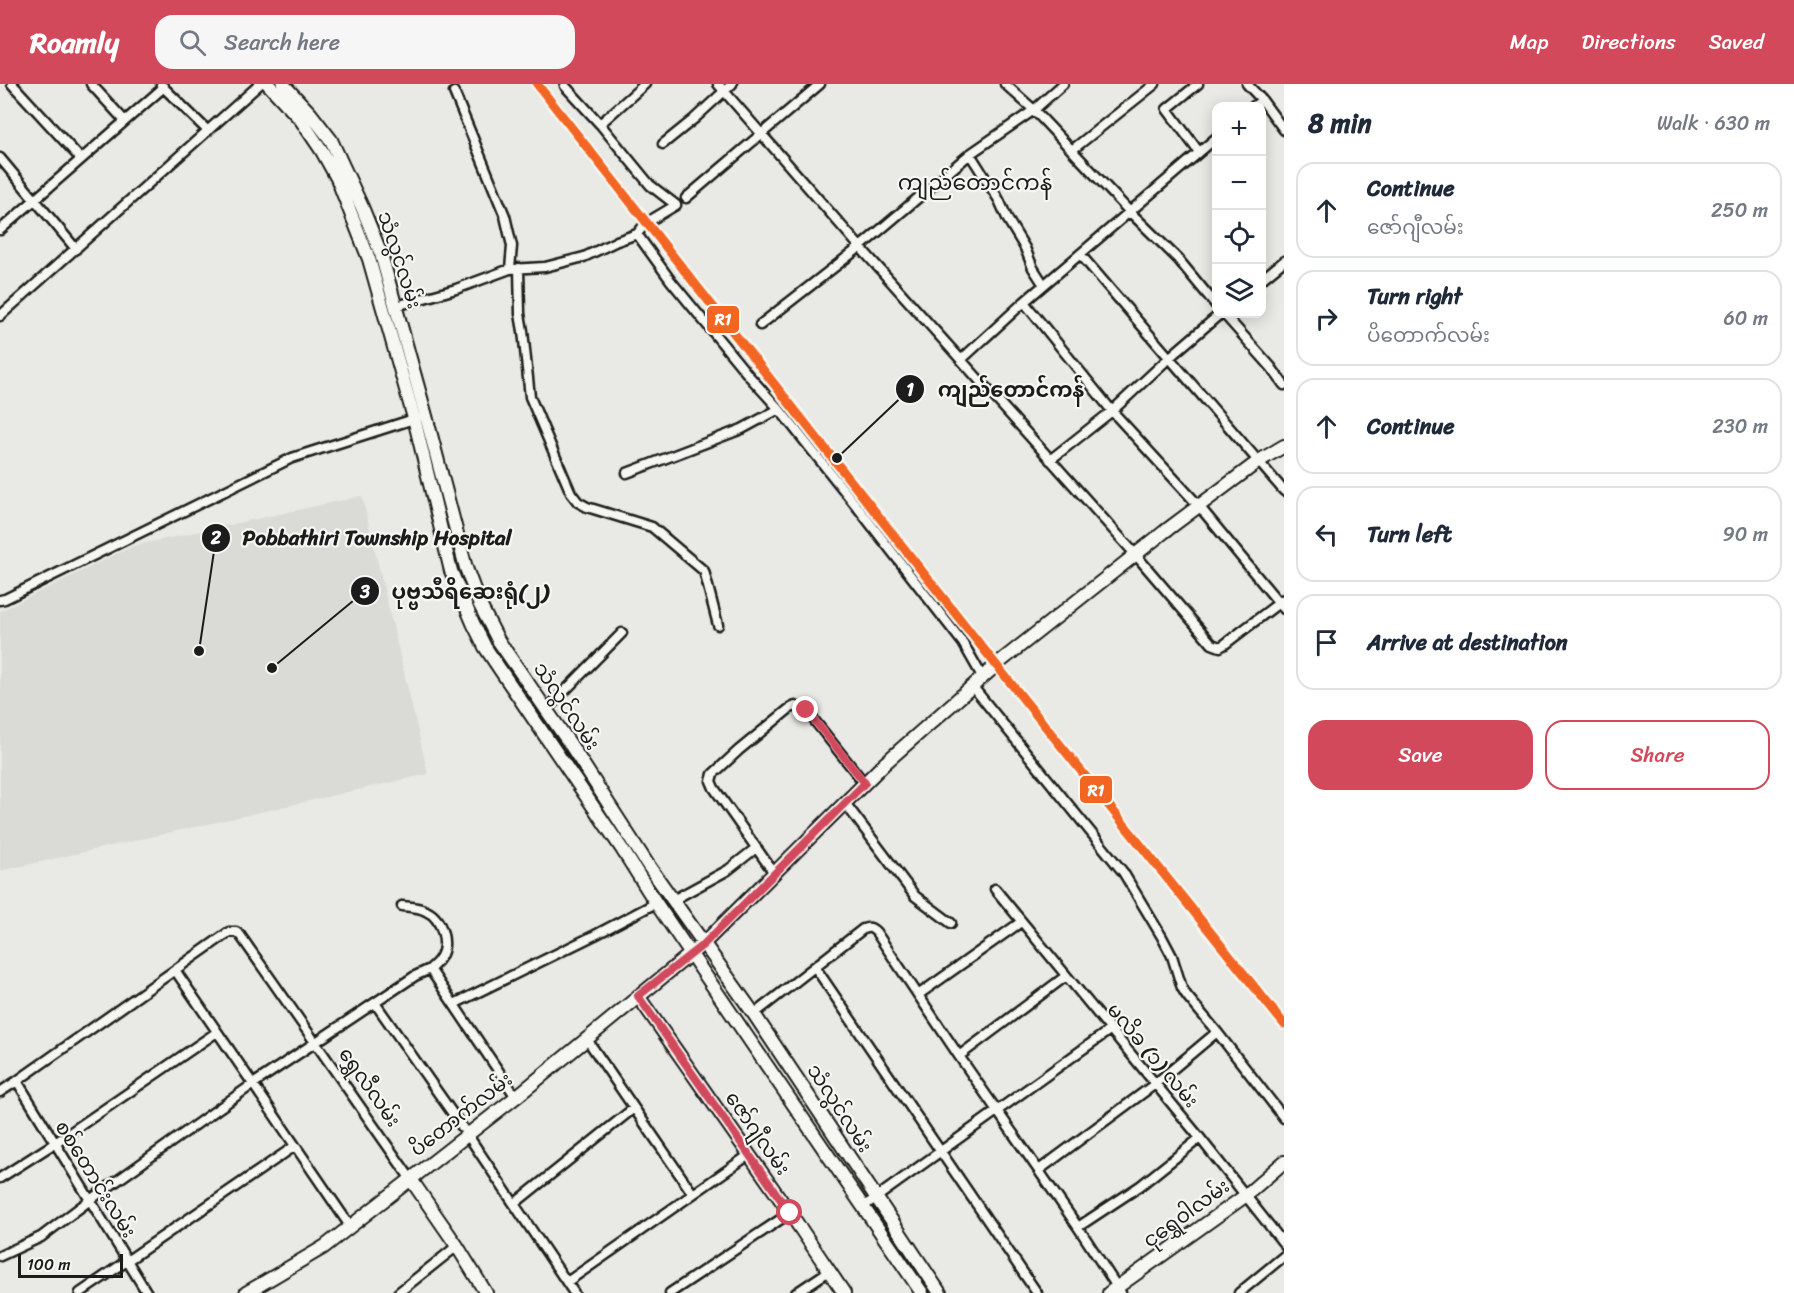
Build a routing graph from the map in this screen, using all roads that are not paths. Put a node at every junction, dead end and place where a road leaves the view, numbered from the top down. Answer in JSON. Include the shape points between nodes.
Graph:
{"nodes":[{"id":1,"x":12,"y":84,"type":"edge"},
{"id":2,"x":91,"y":84,"type":"edge"},
{"id":3,"x":260,"y":84,"type":"edge"},
{"id":4,"x":268,"y":84,"type":"edge"},
{"id":5,"x":283,"y":84,"type":"edge"},
{"id":6,"x":645,"y":84,"type":"edge"},
{"id":7,"x":732,"y":84,"type":"edge"},
{"id":8,"x":820,"y":84,"type":"edge"},
{"id":9,"x":1005,"y":84,"type":"edge"},
{"id":10,"x":1063,"y":84,"type":"edge"},
{"id":11,"x":1155,"y":84,"type":"edge"},
{"id":12,"x":1198,"y":84,"type":"edge"},
{"id":13,"x":1247,"y":84,"type":"edge"},
{"id":14,"x":162,"y":86,"type":"edge"},
{"id":15,"x":565,"y":86,"type":"dead end"},
{"id":16,"x":721,"y":87,"type":"edge"},
{"id":17,"x":454,"y":92,"type":"dead end"},
{"id":18,"x":1262,"y":100,"type":"junction"},
{"id":19,"x":1259,"y":102,"type":"edge"},
{"id":20,"x":1034,"y":110,"type":"junction"},
{"id":21,"x":124,"y":120,"type":"junction"},
{"id":22,"x":600,"y":124,"type":"junction"},
{"id":23,"x":208,"y":130,"type":"junction"},
{"id":24,"x":1284,"y":130,"type":"edge"},
{"id":25,"x":762,"y":134,"type":"junction"},
{"id":26,"x":1212,"y":141,"type":"edge"},
{"id":27,"x":663,"y":144,"type":"dead end"},
{"id":28,"x":1072,"y":150,"type":"junction"},
{"id":29,"x":1199,"y":152,"type":"junction"},
{"id":30,"x":970,"y":154,"type":"junction"},
{"id":31,"x":0,"y":158,"type":"edge"},
{"id":32,"x":80,"y":158,"type":"junction"},
{"id":33,"x":686,"y":198,"type":"dead end"},
{"id":34,"x":35,"y":199,"type":"junction"},
{"id":35,"x":357,"y":210,"type":"junction"},
{"id":36,"x":1129,"y":211,"type":"junction"},
{"id":37,"x":0,"y":230,"type":"edge"},
{"id":38,"x":637,"y":234,"type":"junction"},
{"id":39,"x":860,"y":247,"type":"junction"},
{"id":40,"x":76,"y":249,"type":"junction"},
{"id":41,"x":1080,"y":254,"type":"junction"},
{"id":42,"x":1284,"y":261,"type":"edge"},
{"id":43,"x":515,"y":269,"type":"junction"},
{"id":44,"x":1266,"y":276,"type":"edge"},
{"id":45,"x":1044,"y":285,"type":"junction"},
{"id":46,"x":1212,"y":300,"type":"edge"},
{"id":47,"x":1024,"y":302,"type":"junction"},
{"id":48,"x":396,"y":306,"type":"junction"},
{"id":49,"x":0,"y":316,"type":"edge"},
{"id":50,"x":1217,"y":318,"type":"edge"},
{"id":51,"x":1226,"y":318,"type":"edge"},
{"id":52,"x":760,"y":325,"type":"dead end"},
{"id":53,"x":1170,"y":357,"type":"junction"},
{"id":54,"x":962,"y":359,"type":"junction"},
{"id":55,"x":1284,"y":385,"type":"edge"},
{"id":56,"x":779,"y":409,"type":"junction"},
{"id":57,"x":1112,"y":411,"type":"junction"},
{"id":58,"x":420,"y":417,"type":"junction"},
{"id":59,"x":1284,"y":446,"type":"edge"},
{"id":60,"x":1050,"y":460,"type":"junction"},
{"id":61,"x":1259,"y":461,"type":"junction"},
{"id":62,"x":627,"y":473,"type":"dead end"},
{"id":63,"x":1284,"y":491,"type":"edge"},
{"id":64,"x":1199,"y":506,"type":"junction"},
{"id":65,"x":1135,"y":554,"type":"junction"},
{"id":66,"x":0,"y":600,"type":"edge"},
{"id":67,"x":1282,"y":604,"type":"edge"},
{"id":68,"x":718,"y":625,"type":"dead end"},
{"id":69,"x":622,"y":633,"type":"dead end"},
{"id":70,"x":983,"y":678,"type":"junction"},
{"id":71,"x":973,"y":687,"type":"junction"},
{"id":72,"x":546,"y":710,"type":"junction"},
{"id":73,"x":865,"y":783,"type":"junction"},
{"id":74,"x":845,"y":803,"type":"junction"},
{"id":75,"x":756,"y":848,"type":"junction"},
{"id":76,"x":774,"y":873,"type":"junction"},
{"id":77,"x":995,"y":889,"type":"dead end"},
{"id":78,"x":673,"y":900,"type":"junction"},
{"id":79,"x":656,"y":903,"type":"junction"},
{"id":80,"x":402,"y":906,"type":"dead end"},
{"id":81,"x":1021,"y":922,"type":"junction"},
{"id":82,"x":951,"y":923,"type":"dead end"},
{"id":83,"x":704,"y":944,"type":"junction"},
{"id":84,"x":691,"y":954,"type":"junction"},
{"id":85,"x":815,"y":968,"type":"junction"},
{"id":86,"x":430,"y":969,"type":"junction"},
{"id":87,"x":174,"y":970,"type":"junction"},
{"id":88,"x":1066,"y":976,"type":"junction"},
{"id":89,"x":918,"y":995,"type":"junction"},
{"id":90,"x":638,"y":996,"type":"junction"},
{"id":91,"x":375,"y":1003,"type":"junction"},
{"id":92,"x":454,"y":1004,"type":"junction"},
{"id":93,"x":754,"y":1014,"type":"junction"},
{"id":94,"x":1111,"y":1029,"type":"junction"},
{"id":95,"x":217,"y":1032,"type":"junction"},
{"id":96,"x":1217,"y":1032,"type":"junction"},
{"id":97,"x":586,"y":1038,"type":"junction"},
{"id":98,"x":315,"y":1042,"type":"junction"},
{"id":99,"x":959,"y":1056,"type":"junction"},
{"id":100,"x":17,"y":1081,"type":"junction"},
{"id":101,"x":253,"y":1084,"type":"junction"},
{"id":102,"x":1155,"y":1084,"type":"junction"},
{"id":103,"x":0,"y":1092,"type":"edge"},
{"id":104,"x":516,"y":1097,"type":"junction"},
{"id":105,"x":634,"y":1108,"type":"junction"},
{"id":106,"x":998,"y":1111,"type":"junction"},
{"id":107,"x":1284,"y":1118,"type":"edge"},
{"id":108,"x":467,"y":1134,"type":"junction"},
{"id":109,"x":1200,"y":1138,"type":"junction"},
{"id":110,"x":55,"y":1143,"type":"junction"},
{"id":111,"x":295,"y":1146,"type":"junction"},
{"id":112,"x":940,"y":1151,"type":"junction"},
{"id":113,"x":749,"y":1155,"type":"junction"},
{"id":114,"x":1284,"y":1162,"type":"edge"},
{"id":115,"x":1039,"y":1170,"type":"junction"},
{"id":116,"x":0,"y":1178,"type":"edge"},
{"id":117,"x":410,"y":1178,"type":"junction"},
{"id":118,"x":693,"y":1194,"type":"junction"},
{"id":119,"x":1245,"y":1196,"type":"junction"},
{"id":120,"x":876,"y":1197,"type":"junction"},
{"id":121,"x":90,"y":1200,"type":"junction"},
{"id":122,"x":514,"y":1204,"type":"junction"},
{"id":123,"x":863,"y":1207,"type":"junction"},
{"id":124,"x":790,"y":1213,"type":"junction"},
{"id":125,"x":350,"y":1226,"type":"junction"},
{"id":126,"x":1078,"y":1227,"type":"junction"},
{"id":127,"x":1284,"y":1244,"type":"edge"},
{"id":128,"x":457,"y":1246,"type":"junction"},
{"id":129,"x":0,"y":1256,"type":"edge"},
{"id":130,"x":1284,"y":1256,"type":"edge"},
{"id":131,"x":127,"y":1261,"type":"junction"},
{"id":132,"x":829,"y":1271,"type":"junction"},
{"id":133,"x":567,"y":1282,"type":"junction"},
{"id":134,"x":1116,"y":1291,"type":"edge"},
{"id":135,"x":80,"y":1293,"type":"edge"},
{"id":136,"x":147,"y":1293,"type":"edge"},
{"id":137,"x":246,"y":1293,"type":"edge"},
{"id":138,"x":398,"y":1293,"type":"edge"},
{"id":139,"x":486,"y":1293,"type":"edge"},
{"id":140,"x":574,"y":1293,"type":"edge"},
{"id":141,"x":670,"y":1293,"type":"edge"},
{"id":142,"x":796,"y":1293,"type":"edge"},
{"id":143,"x":844,"y":1293,"type":"edge"},
{"id":144,"x":922,"y":1293,"type":"edge"},
{"id":145,"x":940,"y":1293,"type":"edge"},
{"id":146,"x":1037,"y":1293,"type":"edge"},
{"id":147,"x":1239,"y":1293,"type":"edge"}],
"edges":[{"from":1,"to":32,"type":"street"},
{"from":2,"to":21,"type":"street"},
{"from":3,"to":23,"type":"street"},
{"from":4,"to":35,"type":"main road","name":"သံလွင်လမ်း","via":[[312,135]]},
{"from":5,"to":35,"type":"main road","name":"သံလွင်လမ်း","via":[[331,140]]},
{"from":6,"to":22,"type":"street"},
{"from":7,"to":16,"type":"street"},
{"from":8,"to":25,"type":"street"},
{"from":9,"to":20,"type":"street"},
{"from":10,"to":20,"type":"street"},
{"from":11,"to":28,"type":"street"},
{"from":12,"to":29,"type":"street","via":[[1167,109]]},
{"from":13,"to":18,"type":"street"},
{"from":14,"to":21,"type":"street"},
{"from":14,"to":23,"type":"street"},
{"from":15,"to":22,"type":"street"},
{"from":16,"to":25,"type":"street"},
{"from":16,"to":27,"type":"street","via":[[694,119]]},
{"from":17,"to":43,"type":"street","via":[[505,216]]},
{"from":18,"to":19,"type":"street"},
{"from":18,"to":24,"type":"street"},
{"from":20,"to":28,"type":"street"},
{"from":20,"to":30,"type":"street"},
{"from":21,"to":32,"type":"street"},
{"from":22,"to":38,"type":"street","via":[[650,185],[676,205],[646,223]]},
{"from":23,"to":40,"type":"street"},
{"from":25,"to":33,"type":"street"},
{"from":25,"to":39,"type":"street"},
{"from":26,"to":29,"type":"street"},
{"from":28,"to":36,"type":"street"},
{"from":29,"to":36,"type":"street"},
{"from":30,"to":39,"type":"street"},
{"from":30,"to":45,"type":"street"},
{"from":31,"to":34,"type":"street"},
{"from":32,"to":34,"type":"street"},
{"from":34,"to":37,"type":"street"},
{"from":34,"to":40,"type":"street"},
{"from":35,"to":48,"type":"main road","name":"သံလွင်လမ်း","via":[[381,254]]},
{"from":35,"to":58,"type":"main road","name":"သံလွင်လမ်း"},
{"from":36,"to":41,"type":"street"},
{"from":36,"to":46,"type":"street"},
{"from":38,"to":43,"type":"street","via":[[584,257],[545,267]]},
{"from":38,"to":56,"type":"street","via":[[685,298]]},
{"from":39,"to":52,"type":"street"},
{"from":39,"to":54,"type":"street"},
{"from":40,"to":49,"type":"street"},
{"from":41,"to":45,"type":"street"},
{"from":41,"to":53,"type":"street"},
{"from":42,"to":44,"type":"street"},
{"from":43,"to":48,"type":"street"},
{"from":43,"to":68,"type":"street","via":[[530,397],[571,493],[587,507],[652,527],[704,571]]},
{"from":45,"to":47,"type":"street"},
{"from":47,"to":54,"type":"street"},
{"from":47,"to":57,"type":"street"},
{"from":48,"to":58,"type":"main road","name":"သံလွင်လမ်း"},
{"from":50,"to":53,"type":"street"},
{"from":51,"to":55,"type":"street"},
{"from":53,"to":57,"type":"street"},
{"from":53,"to":61,"type":"street"},
{"from":54,"to":60,"type":"street"},
{"from":56,"to":62,"type":"street","via":[[742,429]]},
{"from":56,"to":70,"type":"street","via":[[956,635]]},
{"from":57,"to":60,"type":"street"},
{"from":57,"to":64,"type":"street"},
{"from":58,"to":66,"type":"street","via":[[292,458]]},
{"from":58,"to":72,"type":"main road","name":"သံလွင်လမ်း","via":[[479,603],[498,640]]},
{"from":58,"to":79,"type":"main road","name":"သံလွင်လမ်း","via":[[451,572],[473,622],[494,662]]},
{"from":59,"to":61,"type":"main road","name":"ပိတောက်လမ်း"},
{"from":60,"to":65,"type":"street"},
{"from":61,"to":63,"type":"street"},
{"from":61,"to":64,"type":"main road","name":"ပိတောက်လမ်း"},
{"from":64,"to":65,"type":"main road","name":"ပိတောက်လမ်း"},
{"from":64,"to":67,"type":"street"},
{"from":65,"to":67,"type":"street","via":[[1216,647]]},
{"from":65,"to":70,"type":"main road","name":"ပိတောက်လမ်း"},
{"from":69,"to":72,"type":"street"},
{"from":70,"to":71,"type":"main road","name":"ပိတောက်လမ်း"},
{"from":71,"to":73,"type":"main road","name":"ပိတောက်လမ်း"},
{"from":71,"to":96,"type":"street","via":[[1123,872],[1167,947],[1186,996]]},
{"from":72,"to":78,"type":"main road","name":"သံလွင်လမ်း"},
{"from":73,"to":74,"type":"main road","name":"ပိတောက်လမ်း"},
{"from":73,"to":75,"type":"street","via":[[806,710],[795,706],[789,709],[739,750],[713,774],[711,781]]},
{"from":74,"to":76,"type":"main road","name":"ပိတောက်လမ်း"},
{"from":74,"to":82,"type":"street","via":[[915,896]]},
{"from":75,"to":76,"type":"street"},
{"from":75,"to":78,"type":"street","via":[[728,870]]},
{"from":76,"to":83,"type":"main road","name":"ပိတောက်လမ်း"},
{"from":77,"to":81,"type":"street","name":"မလိခ (၁) လမ်း"},
{"from":78,"to":83,"type":"main road","name":"သံလွင်လမ်း"},
{"from":79,"to":84,"type":"main road","name":"သံလွင်လမ်း"},
{"from":79,"to":92,"type":"street"},
{"from":80,"to":86,"type":"street","via":[[428,911],[439,924],[444,947]]},
{"from":81,"to":88,"type":"street","name":"မလိခ (၁) လမ်း"},
{"from":81,"to":89,"type":"street"},
{"from":83,"to":84,"type":"main road","name":"ပိတောက်လမ်း"},
{"from":83,"to":93,"type":"main road","name":"သံလွင်လမ်း"},
{"from":84,"to":90,"type":"main road","name":"ပိတောက်လမ်း"},
{"from":84,"to":123,"type":"main road","name":"သံလွင်လမ်း"},
{"from":85,"to":89,"type":"street","via":[[868,927],[876,932]]},
{"from":85,"to":93,"type":"street"},
{"from":85,"to":112,"type":"street"},
{"from":86,"to":91,"type":"street"},
{"from":86,"to":92,"type":"street"},
{"from":87,"to":95,"type":"street"},
{"from":87,"to":98,"type":"street","name":"ရွှေလီလမ်း","via":[[229,932],[240,935]]},
{"from":87,"to":100,"type":"street"},
{"from":88,"to":94,"type":"street","name":"မလိခ (၁) လမ်း"},
{"from":88,"to":99,"type":"street"},
{"from":89,"to":99,"type":"street"},
{"from":90,"to":97,"type":"main road","name":"ပိတောက်လမ်း"},
{"from":90,"to":113,"type":"main road","name":"ဇော်ဂျီလမ်း"},
{"from":91,"to":98,"type":"street"},
{"from":91,"to":108,"type":"street"},
{"from":92,"to":104,"type":"street"},
{"from":93,"to":120,"type":"main road","name":"သံလွင်လမ်း"},
{"from":94,"to":102,"type":"street","name":"မလိခ (၁) လမ်း"},
{"from":94,"to":106,"type":"street"},
{"from":95,"to":101,"type":"street"},
{"from":95,"to":110,"type":"street"},
{"from":96,"to":102,"type":"street"},
{"from":96,"to":107,"type":"street"},
{"from":97,"to":104,"type":"main road","name":"ပိတောက်လမ်း"},
{"from":97,"to":105,"type":"street"},
{"from":98,"to":101,"type":"street"},
{"from":98,"to":117,"type":"street","name":"ရွှေလီလမ်း"},
{"from":99,"to":106,"type":"street"},
{"from":100,"to":103,"type":"street"},
{"from":100,"to":110,"type":"street","name":"စစ်တောင်းလမ်း"},
{"from":101,"to":111,"type":"street"},
{"from":101,"to":121,"type":"street"},
{"from":102,"to":109,"type":"street","name":"မလိခ (၁) လမ်း"},
{"from":102,"to":115,"type":"street"},
{"from":104,"to":108,"type":"main road","name":"ပိတောက်လမ်း"},
{"from":105,"to":118,"type":"street"},
{"from":105,"to":122,"type":"street"},
{"from":106,"to":112,"type":"street"},
{"from":106,"to":115,"type":"street"},
{"from":108,"to":117,"type":"main road","name":"ပိတောက်လမ်း"},
{"from":108,"to":122,"type":"street"},
{"from":109,"to":119,"type":"street","name":"မလိခ (၁) လမ်း"},
{"from":109,"to":126,"type":"street","via":[[1140,1186]]},
{"from":110,"to":116,"type":"street"},
{"from":110,"to":121,"type":"street","name":"စစ်တောင်းလမ်း"},
{"from":111,"to":125,"type":"street"},
{"from":111,"to":131,"type":"street"},
{"from":112,"to":120,"type":"street"},
{"from":112,"to":146,"type":"street"},
{"from":113,"to":118,"type":"street"},
{"from":113,"to":124,"type":"main road","name":"ဇော်ဂျီလမ်း"},
{"from":114,"to":119,"type":"main road","name":"ငုရွှေဝါလမ်း"},
{"from":115,"to":126,"type":"street"},
{"from":117,"to":125,"type":"main road","name":"ပိတောက်လမ်း"},
{"from":117,"to":128,"type":"main road","name":"ရွှေလီလမ်း"},
{"from":118,"to":133,"type":"street"},
{"from":119,"to":127,"type":"street","name":"မလိခ (၁) လမ်း"},
{"from":119,"to":134,"type":"main road","name":"ငုရွှေဝါလမ်း"},
{"from":120,"to":123,"type":"street"},
{"from":120,"to":145,"type":"main road","name":"သံလွင်လမ်း"},
{"from":121,"to":129,"type":"street","via":[[41,1238]]},
{"from":121,"to":131,"type":"street","name":"စစ်တောင်းလမ်း"},
{"from":122,"to":133,"type":"street"},
{"from":123,"to":144,"type":"main road","name":"သံလွင်လမ်း"},
{"from":124,"to":132,"type":"main road","name":"ဇော်ဂျီလမ်း"},
{"from":124,"to":141,"type":"street"},
{"from":125,"to":137,"type":"main road","name":"ပိတောက်လမ်း","via":[[324,1247]]},
{"from":126,"to":134,"type":"street"},
{"from":128,"to":138,"type":"street"},
{"from":128,"to":139,"type":"main road","name":"ရွှေလီလမ်း"},
{"from":130,"to":147,"type":"street"},
{"from":131,"to":135,"type":"street"},
{"from":131,"to":136,"type":"street","name":"စစ်တောင်းလမ်း"},
{"from":132,"to":142,"type":"street"},
{"from":132,"to":143,"type":"main road","name":"ဇော်ဂျီလမ်း"},
{"from":133,"to":140,"type":"street"}]}
